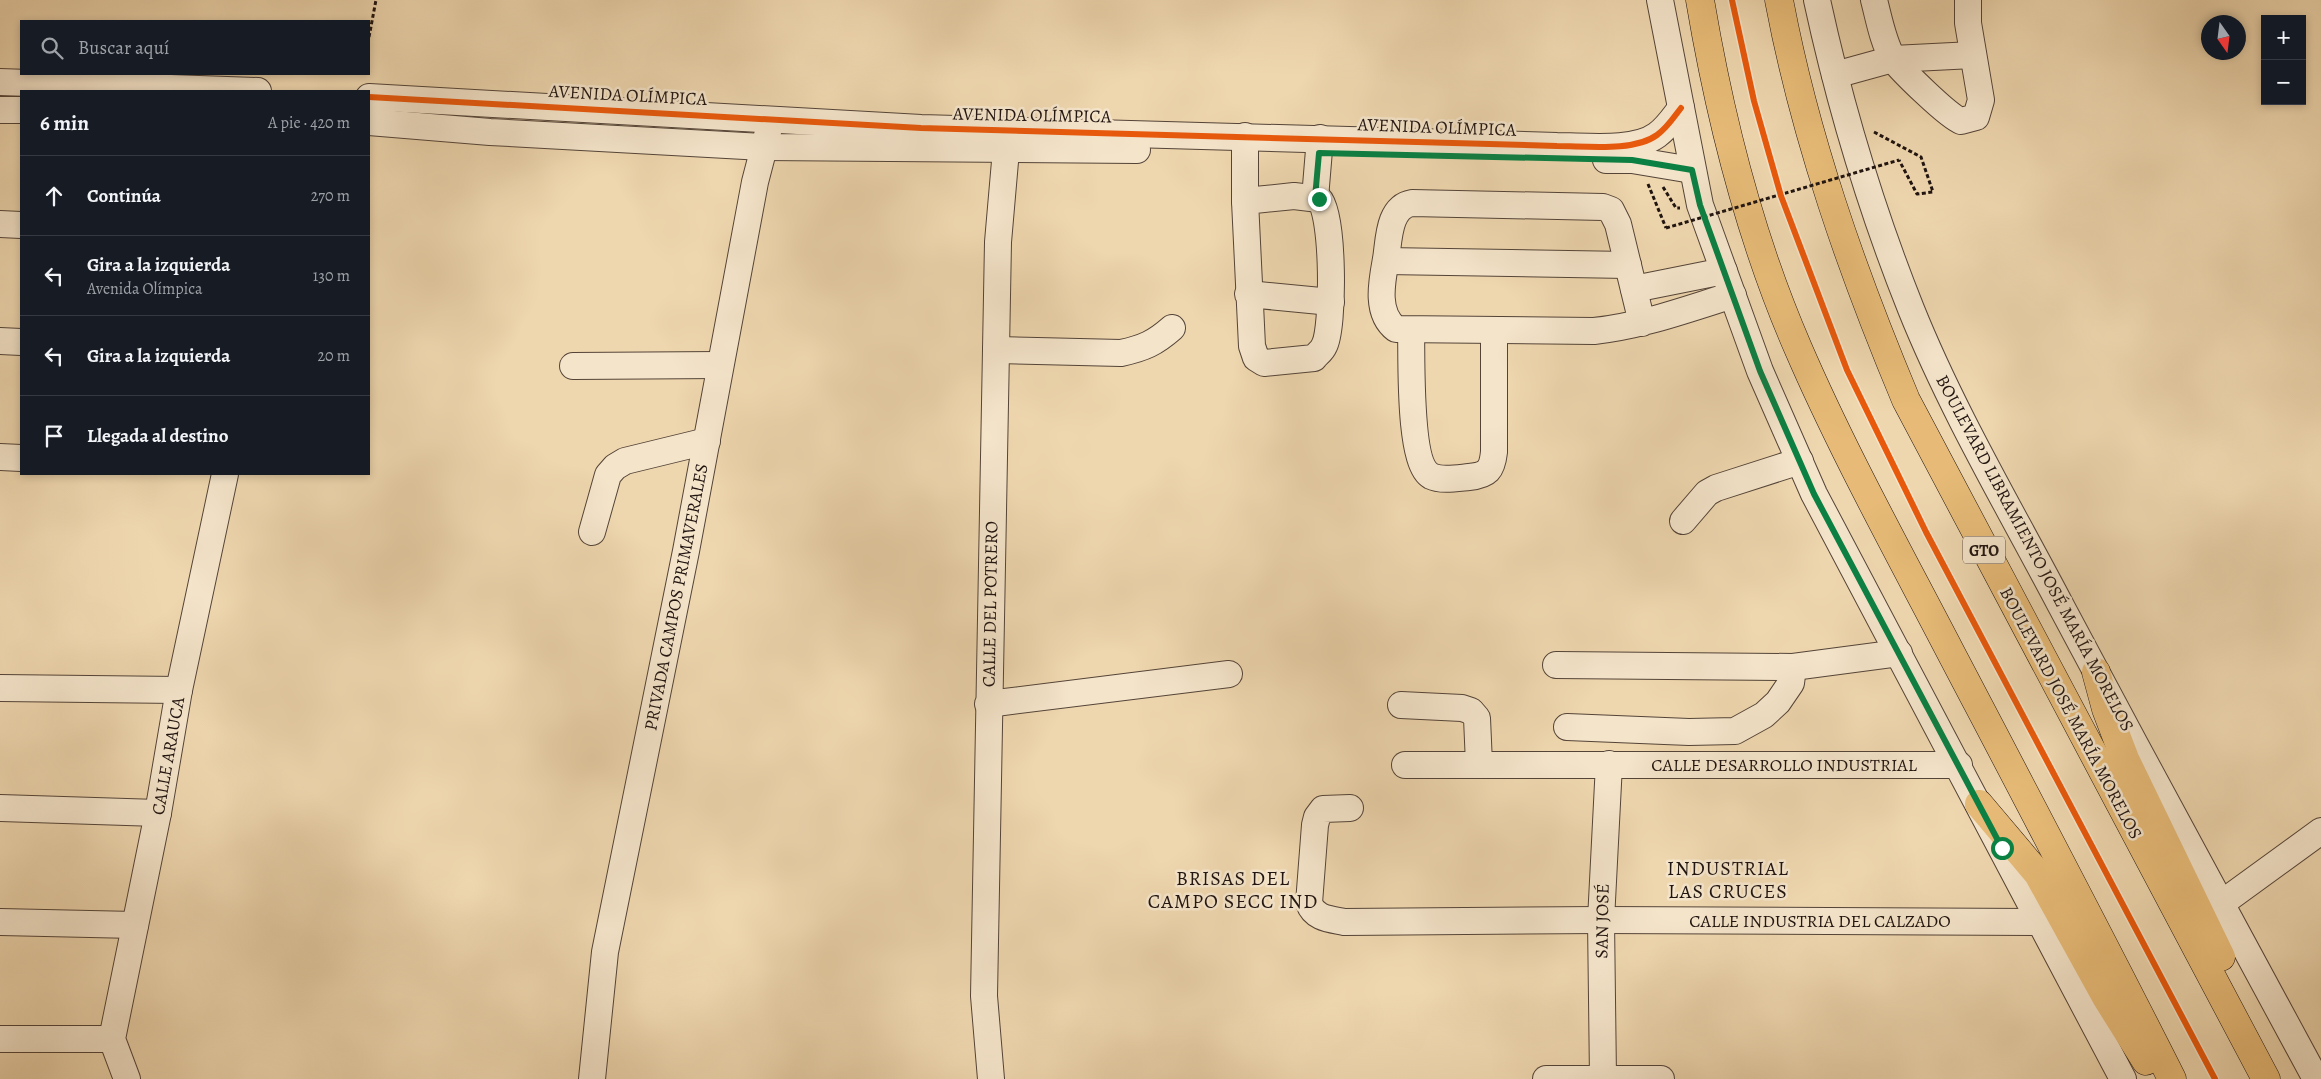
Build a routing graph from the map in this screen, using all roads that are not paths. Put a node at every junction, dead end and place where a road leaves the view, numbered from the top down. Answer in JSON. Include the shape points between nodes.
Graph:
{"nodes":[{"id":1,"x":1660,"y":0,"type":"edge"},
{"id":2,"x":1700,"y":0,"type":"edge"},
{"id":3,"x":1779,"y":0,"type":"edge"},
{"id":4,"x":1817,"y":0,"type":"edge"},
{"id":5,"x":1874,"y":0,"type":"edge"},
{"id":6,"x":1968,"y":0,"type":"edge"},
{"id":7,"x":1973,"y":55,"type":"junction"},
{"id":8,"x":1893,"y":59,"type":"junction"},
{"id":9,"x":1835,"y":75,"type":"junction"},
{"id":10,"x":0,"y":82,"type":"edge"},
{"id":11,"x":229,"y":90,"type":"edge"},
{"id":12,"x":370,"y":97,"type":"edge"},
{"id":13,"x":1681,"y":108,"type":"junction"},
{"id":14,"x":0,"y":110,"type":"edge"},
{"id":15,"x":20,"y":110,"type":"edge"},
{"id":16,"x":773,"y":118,"type":"junction"},
{"id":17,"x":370,"y":122,"type":"edge"},
{"id":18,"x":1004,"y":139,"type":"junction"},
{"id":19,"x":1245,"y":144,"type":"junction"},
{"id":20,"x":1320,"y":146,"type":"junction"},
{"id":21,"x":763,"y":147,"type":"junction"},
{"id":22,"x":1692,"y":170,"type":"junction"},
{"id":23,"x":1315,"y":198,"type":"junction"},
{"id":24,"x":1245,"y":201,"type":"junction"},
{"id":25,"x":0,"y":224,"type":"edge"},
{"id":26,"x":20,"y":225,"type":"edge"},
{"id":27,"x":1386,"y":261,"type":"junction"},
{"id":28,"x":1724,"y":271,"type":"junction"},
{"id":29,"x":1631,"y":277,"type":"junction"},
{"id":30,"x":1248,"y":294,"type":"junction"},
{"id":31,"x":1733,"y":295,"type":"junction"},
{"id":32,"x":1331,"y":302,"type":"junction"},
{"id":33,"x":1642,"y":323,"type":"junction"},
{"id":34,"x":1172,"y":328,"type":"dead end"},
{"id":35,"x":1412,"y":330,"type":"junction"},
{"id":36,"x":1494,"y":330,"type":"junction"},
{"id":37,"x":0,"y":342,"type":"edge"},
{"id":38,"x":20,"y":342,"type":"edge"},
{"id":39,"x":996,"y":350,"type":"junction"},
{"id":40,"x":720,"y":365,"type":"junction"},
{"id":41,"x":573,"y":366,"type":"dead end"},
{"id":42,"x":707,"y":442,"type":"junction"},
{"id":43,"x":0,"y":457,"type":"edge"},
{"id":44,"x":20,"y":458,"type":"edge"},
{"id":45,"x":1800,"y":462,"type":"junction"},
{"id":46,"x":225,"y":475,"type":"edge"},
{"id":47,"x":1683,"y":521,"type":"dead end"},
{"id":48,"x":592,"y":532,"type":"dead end"},
{"id":49,"x":1899,"y":653,"type":"junction"},
{"id":50,"x":1556,"y":665,"type":"dead end"},
{"id":51,"x":1793,"y":667,"type":"junction"},
{"id":52,"x":2096,"y":672,"type":"junction"},
{"id":53,"x":1229,"y":674,"type":"dead end"},
{"id":54,"x":0,"y":688,"type":"edge"},
{"id":55,"x":179,"y":690,"type":"junction"},
{"id":56,"x":988,"y":704,"type":"junction"},
{"id":57,"x":1401,"y":705,"type":"dead end"},
{"id":58,"x":1567,"y":727,"type":"dead end"},
{"id":59,"x":1478,"y":764,"type":"junction"},
{"id":60,"x":1609,"y":764,"type":"junction"},
{"id":61,"x":1405,"y":765,"type":"dead end"},
{"id":62,"x":1959,"y":765,"type":"junction"},
{"id":63,"x":1979,"y":804,"type":"junction"},
{"id":64,"x":0,"y":808,"type":"edge"},
{"id":65,"x":1350,"y":808,"type":"dead end"},
{"id":66,"x":158,"y":813,"type":"junction"},
{"id":67,"x":2321,"y":831,"type":"edge"},
{"id":68,"x":2222,"y":903,"type":"junction"},
{"id":69,"x":1601,"y":920,"type":"junction"},
{"id":70,"x":0,"y":922,"type":"edge"},
{"id":71,"x":2039,"y":922,"type":"junction"},
{"id":72,"x":135,"y":925,"type":"junction"},
{"id":73,"x":0,"y":1039,"type":"edge"},
{"id":74,"x":112,"y":1039,"type":"junction"},
{"id":75,"x":2264,"y":1075,"type":"edge"},
{"id":76,"x":1603,"y":1078,"type":"edge"},
{"id":77,"x":127,"y":1079,"type":"edge"},
{"id":78,"x":592,"y":1079,"type":"edge"},
{"id":79,"x":991,"y":1079,"type":"edge"},
{"id":80,"x":1546,"y":1079,"type":"edge"},
{"id":81,"x":1661,"y":1079,"type":"edge"},
{"id":82,"x":2123,"y":1079,"type":"edge"},
{"id":83,"x":2158,"y":1079,"type":"edge"},
{"id":84,"x":2172,"y":1079,"type":"edge"},
{"id":85,"x":2316,"y":1079,"type":"edge"}],
"edges":[{"from":1,"to":13,"type":"street"},
{"from":2,"to":84,"type":"main road","via":[[1737,174],[1762,255],[1797,347],[1857,474]]},
{"from":3,"to":75,"type":"main road","name":"BOULEVARD JOSÉ MARÍA MORELOS","number":"GTO","via":[[1800,98],[1846,248],[1906,400]]},
{"from":4,"to":9,"type":"street","name":"BOULEVARD LIBRAMIENTO JOSÉ MARÍA MORELOS"},
{"from":5,"to":8,"type":"street"},
{"from":6,"to":7,"type":"street"},
{"from":7,"to":8,"type":"street"},
{"from":7,"to":8,"type":"street","via":[[1981,100],[1979,111],[1976,117],[1961,121],[1944,111]]},
{"from":8,"to":9,"type":"street"},
{"from":9,"to":52,"type":"street","name":"BOULEVARD LIBRAMIENTO JOSÉ MARÍA MORELOS","via":[[1878,221],[1912,311],[1938,369]]},
{"from":10,"to":11,"type":"street"},
{"from":12,"to":16,"type":"street","name":"AVENIDA OLÍMPICA"},
{"from":13,"to":20,"type":"street","name":"AVENIDA OLÍMPICA","via":[[1653,138],[1623,147]]},
{"from":13,"to":22,"type":"street"},
{"from":14,"to":15,"type":"street"},
{"from":16,"to":18,"type":"street","name":"AVENIDA OLÍMPICA","via":[[921,128]]},
{"from":16,"to":21,"type":"street","name":"PRIVADA CAMPOS PRIMAVERALES"},
{"from":17,"to":21,"type":"street","name":"AVENIDA OLÍMPICA"},
{"from":18,"to":19,"type":"street","name":"AVENIDA OLÍMPICA"},
{"from":18,"to":21,"type":"street","name":"AVENIDA OLÍMPICA"},
{"from":18,"to":39,"type":"street","name":"CALLE DEL POTRERO"},
{"from":19,"to":20,"type":"street","name":"AVENIDA OLÍMPICA"},
{"from":19,"to":24,"type":"street"},
{"from":20,"to":22,"type":"street","name":"AVENIDA OLÍMPICA","via":[[1632,160]]},
{"from":20,"to":23,"type":"street"},
{"from":21,"to":40,"type":"street","name":"PRIVADA CAMPOS PRIMAVERALES"},
{"from":22,"to":28,"type":"street","via":[[1700,205]]},
{"from":23,"to":24,"type":"street","via":[[1294,196]]},
{"from":23,"to":32,"type":"street","via":[[1323,202],[1326,217]]},
{"from":24,"to":30,"type":"street"},
{"from":25,"to":26,"type":"street"},
{"from":27,"to":29,"type":"street"},
{"from":27,"to":29,"type":"street","via":[[1392,223],[1407,204],[1603,207],[1611,210],[1618,224]]},
{"from":27,"to":35,"type":"street","via":[[1382,276],[1384,312],[1396,329]]},
{"from":28,"to":29,"type":"street"},
{"from":28,"to":31,"type":"street"},
{"from":29,"to":33,"type":"street"},
{"from":30,"to":32,"type":"street"},
{"from":30,"to":32,"type":"street","via":[[1252,346],[1256,358],[1264,363],[1314,358],[1325,346]]},
{"from":31,"to":33,"type":"street"},
{"from":31,"to":45,"type":"street","via":[[1760,371]]},
{"from":33,"to":36,"type":"street","via":[[1594,330]]},
{"from":34,"to":39,"type":"street","via":[[1157,341],[1121,353]]},
{"from":35,"to":36,"type":"street"},
{"from":35,"to":36,"type":"street","via":[[1412,397],[1419,456],[1426,472],[1442,478],[1483,476],[1490,472],[1494,452]]},
{"from":37,"to":38,"type":"street"},
{"from":39,"to":56,"type":"street","name":"CALLE DEL POTRERO"},
{"from":40,"to":41,"type":"street"},
{"from":40,"to":42,"type":"street","name":"PRIVADA CAMPOS PRIMAVERALES"},
{"from":42,"to":48,"type":"street","via":[[625,461],[615,467],[608,475]]},
{"from":42,"to":78,"type":"street","name":"PRIVADA CAMPOS PRIMAVERALES","via":[[605,952]]},
{"from":43,"to":44,"type":"street"},
{"from":45,"to":47,"type":"street","via":[[1707,493]]},
{"from":45,"to":49,"type":"street"},
{"from":46,"to":55,"type":"street","name":"CALLE ARAUCA"},
{"from":49,"to":51,"type":"street"},
{"from":49,"to":62,"type":"street"},
{"from":50,"to":51,"type":"street"},
{"from":51,"to":58,"type":"street","via":[[1791,683],[1778,702],[1764,715],[1735,731]]},
{"from":52,"to":68,"type":"street","name":"BOULEVARD LIBRAMIENTO JOSÉ MARÍA MORELOS"},
{"from":52,"to":75,"type":"main road","via":[[2125,759],[2233,983]]},
{"from":53,"to":56,"type":"street"},
{"from":54,"to":55,"type":"street"},
{"from":55,"to":66,"type":"street","name":"CALLE ARAUCA"},
{"from":56,"to":79,"type":"street","name":"CALLE DEL POTRERO","via":[[984,996]]},
{"from":57,"to":59,"type":"street","via":[[1471,711],[1477,718]]},
{"from":59,"to":60,"type":"street","name":"CALLE DESARROLLO INDUSTRIAL"},
{"from":59,"to":61,"type":"street","name":"CALLE DESARROLLO INDUSTRIAL"},
{"from":60,"to":62,"type":"street","name":"CALLE DESARROLLO INDUSTRIAL"},
{"from":60,"to":69,"type":"street","name":"SAN JOSÉ"},
{"from":62,"to":63,"type":"street"},
{"from":63,"to":71,"type":"street"},
{"from":63,"to":83,"type":"main road","via":[[2038,874],[2106,998]]},
{"from":64,"to":66,"type":"street"},
{"from":65,"to":69,"type":"street","name":"CALLE INDUSTRIA DEL CALZADO","via":[[1323,809],[1317,817],[1309,903],[1312,911],[1321,917],[1344,922]]},
{"from":66,"to":72,"type":"street","name":"CALLE ARAUCA"},
{"from":67,"to":68,"type":"street"},
{"from":68,"to":85,"type":"street","name":"BOULEVARD LIBRAMIENTO JOSÉ MARÍA MORELOS"},
{"from":69,"to":71,"type":"street","name":"CALLE INDUSTRIA DEL CALZADO"},
{"from":69,"to":76,"type":"street","name":"SAN JOSÉ"},
{"from":70,"to":72,"type":"street"},
{"from":71,"to":82,"type":"street"},
{"from":72,"to":74,"type":"street","name":"CALLE ARAUCA"},
{"from":73,"to":74,"type":"street"},
{"from":74,"to":77,"type":"street"},
{"from":76,"to":80,"type":"street"},
{"from":76,"to":81,"type":"street"}]}
